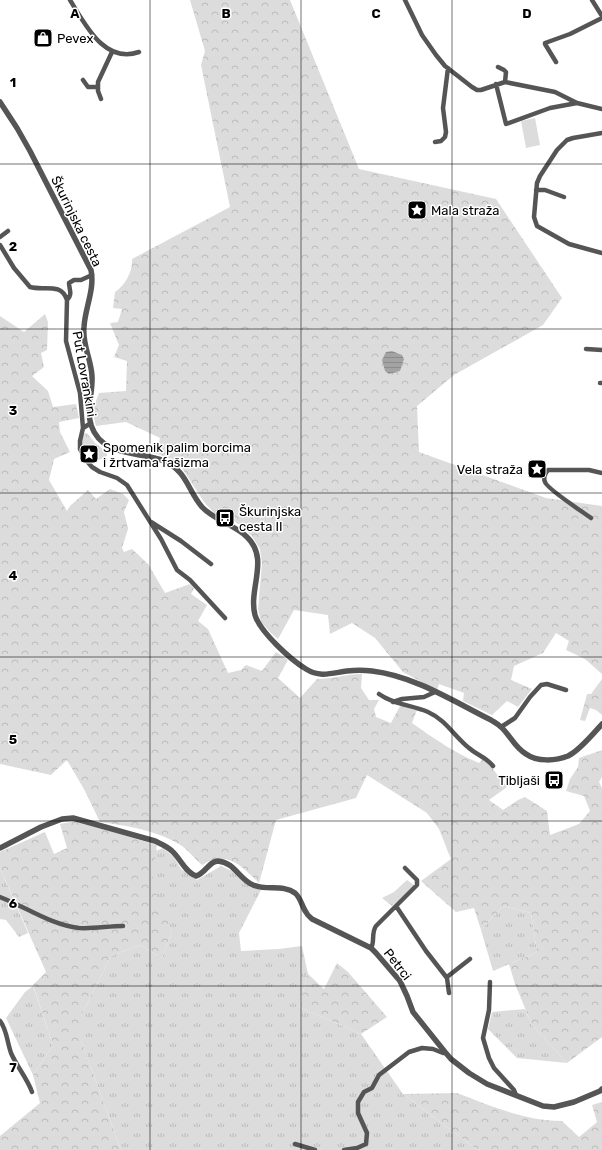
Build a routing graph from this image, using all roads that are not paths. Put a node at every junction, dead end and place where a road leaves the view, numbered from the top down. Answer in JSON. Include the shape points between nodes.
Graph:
{"nodes":[{"id":1,"x":70,"y":0,"type":"edge"},
{"id":2,"x":405,"y":0,"type":"edge"},
{"id":3,"x":592,"y":0,"type":"edge"},
{"id":4,"x":602,"y":17,"type":"edge"},
{"id":5,"x":112,"y":52,"type":"junction"},
{"id":6,"x":138,"y":52,"type":"dead end"},
{"id":7,"x":556,"y":62,"type":"dead end"},
{"id":8,"x":498,"y":67,"type":"dead end"},
{"id":9,"x":448,"y":68,"type":"junction"},
{"id":10,"x":83,"y":80,"type":"dead end"},
{"id":11,"x":504,"y":82,"type":"junction"},
{"id":12,"x":496,"y":84,"type":"junction"},
{"id":13,"x":98,"y":87,"type":"junction"},
{"id":14,"x":101,"y":99,"type":"dead end"},
{"id":15,"x":0,"y":102,"type":"edge"},
{"id":16,"x":577,"y":103,"type":"junction"},
{"id":17,"x":602,"y":109,"type":"edge"},
{"id":18,"x":602,"y":133,"type":"edge"},
{"id":19,"x":435,"y":142,"type":"dead end"},
{"id":20,"x":536,"y":190,"type":"junction"},
{"id":21,"x":564,"y":197,"type":"dead end"},
{"id":22,"x":8,"y":231,"type":"dead end"},
{"id":23,"x":0,"y":236,"type":"edge"},
{"id":24,"x":0,"y":245,"type":"edge"},
{"id":25,"x":602,"y":252,"type":"edge"},
{"id":26,"x":92,"y":275,"type":"junction"},
{"id":27,"x":67,"y":300,"type":"junction"},
{"id":28,"x":586,"y":349,"type":"dead end"},
{"id":29,"x":602,"y":350,"type":"edge"},
{"id":30,"x":90,"y":424,"type":"junction"},
{"id":31,"x":83,"y":428,"type":"junction"},
{"id":32,"x":602,"y":473,"type":"edge"},
{"id":33,"x":591,"y":518,"type":"dead end"},
{"id":34,"x":151,"y":522,"type":"junction"},
{"id":35,"x":211,"y":564,"type":"dead end"},
{"id":36,"x":225,"y":618,"type":"dead end"},
{"id":37,"x":566,"y":690,"type":"dead end"},
{"id":38,"x":435,"y":692,"type":"junction"},
{"id":39,"x":379,"y":694,"type":"dead end"},
{"id":40,"x":394,"y":702,"type":"junction"},
{"id":41,"x":602,"y":724,"type":"edge"},
{"id":42,"x":501,"y":727,"type":"junction"},
{"id":43,"x":493,"y":766,"type":"dead end"},
{"id":44,"x":0,"y":848,"type":"edge"},
{"id":45,"x":405,"y":868,"type":"dead end"},
{"id":46,"x":0,"y":897,"type":"edge"},
{"id":47,"x":396,"y":906,"type":"junction"},
{"id":48,"x":123,"y":926,"type":"dead end"},
{"id":49,"x":371,"y":948,"type":"junction"},
{"id":50,"x":470,"y":958,"type":"dead end"},
{"id":51,"x":447,"y":977,"type":"junction"},
{"id":52,"x":490,"y":982,"type":"dead end"},
{"id":53,"x":449,"y":993,"type":"dead end"},
{"id":54,"x":0,"y":1021,"type":"edge"},
{"id":55,"x":445,"y":1052,"type":"junction"},
{"id":56,"x":602,"y":1089,"type":"edge"},
{"id":57,"x":32,"y":1092,"type":"dead end"},
{"id":58,"x":516,"y":1095,"type":"junction"},
{"id":59,"x":295,"y":1144,"type":"dead end"},
{"id":60,"x":315,"y":1150,"type":"edge"},
{"id":61,"x":344,"y":1150,"type":"edge"}],
"edges":[{"from":1,"to":5,"type":"street","via":[[95,37]]},
{"from":2,"to":9,"type":"street","via":[[422,35]]},
{"from":3,"to":4,"type":"street"},
{"from":4,"to":7,"type":"street","via":[[570,34],[546,42]]},
{"from":5,"to":6,"type":"street","via":[[126,55]]},
{"from":5,"to":13,"type":"street","via":[[100,76]]},
{"from":8,"to":11,"type":"street","via":[[506,72]]},
{"from":9,"to":12,"type":"street","via":[[477,90]]},
{"from":9,"to":19,"type":"street","via":[[443,108],[446,132],[441,141]]},
{"from":10,"to":13,"type":"street","via":[[88,87]]},
{"from":11,"to":12,"type":"street"},
{"from":11,"to":16,"type":"street","via":[[555,92]]},
{"from":12,"to":16,"type":"street","via":[[506,124],[550,108]]},
{"from":13,"to":14,"type":"street"},
{"from":15,"to":26,"type":"street","name":"Škurinjska cesta","via":[[18,128]]},
{"from":16,"to":17,"type":"street"},
{"from":18,"to":20,"type":"street","via":[[574,138],[562,145],[540,176]]},
{"from":20,"to":21,"type":"street","via":[[545,190]]},
{"from":20,"to":25,"type":"street","via":[[534,217],[537,226],[574,246]]},
{"from":22,"to":23,"type":"street"},
{"from":24,"to":27,"type":"street","via":[[30,287],[59,289],[64,292]]},
{"from":26,"to":27,"type":"street","name":"Put Lovrankini","via":[[69,283],[70,296]]},
{"from":26,"to":30,"type":"street","name":"Škurinjska cesta","via":[[84,326],[92,374],[88,410]]},
{"from":27,"to":31,"type":"street","name":"Put Lovrankini","via":[[66,341],[80,393]]},
{"from":28,"to":29,"type":"street"},
{"from":30,"to":31,"type":"street"},
{"from":30,"to":38,"type":"street","via":[[98,437],[109,446],[133,455],[162,460],[175,468],[184,477],[197,500],[212,516],[247,537],[253,545],[258,561],[254,603],[258,624],[276,644],[302,666],[321,675],[357,670],[374,671],[416,683]]},
{"from":31,"to":34,"type":"street","name":"Put Lovrankini","via":[[80,441],[82,454],[88,463],[100,472],[124,482]]},
{"from":32,"to":33,"type":"street","via":[[589,470],[548,470],[544,478],[545,484],[556,494]]},
{"from":34,"to":35,"type":"street"},
{"from":34,"to":36,"type":"street","via":[[178,570]]},
{"from":37,"to":42,"type":"street","via":[[547,684],[541,685],[515,718]]},
{"from":38,"to":40,"type":"street","via":[[424,697]]},
{"from":38,"to":42,"type":"street"},
{"from":39,"to":40,"type":"street"},
{"from":40,"to":43,"type":"street","via":[[418,708],[438,718],[471,750],[485,757]]},
{"from":41,"to":42,"type":"street","via":[[573,753],[548,760],[525,754]]},
{"from":44,"to":49,"type":"street","name":"Petrci","via":[[41,827],[62,819],[73,818],[166,846],[189,873],[196,876],[202,874],[211,863],[225,862],[252,885],[290,890],[297,894],[312,919]]},
{"from":45,"to":47,"type":"street","via":[[418,882]]},
{"from":46,"to":48,"type":"street","via":[[69,926]]},
{"from":47,"to":49,"type":"street","via":[[373,930]]},
{"from":47,"to":51,"type":"street"},
{"from":49,"to":55,"type":"street","name":"Petrci","via":[[400,981],[413,1012]]},
{"from":50,"to":51,"type":"street"},
{"from":51,"to":53,"type":"street"},
{"from":52,"to":58,"type":"street","via":[[489,1010],[483,1038],[494,1068]]},
{"from":54,"to":57,"type":"street","via":[[4,1026],[12,1054]]},
{"from":55,"to":58,"type":"street","name":"Petrci","via":[[469,1073],[487,1084]]},
{"from":55,"to":61,"type":"street","via":[[428,1048],[415,1049],[379,1075],[372,1088],[364,1092],[358,1102],[358,1113],[367,1134],[366,1144]]},
{"from":56,"to":58,"type":"street","name":"Petrci","via":[[574,1102],[554,1107],[543,1106]]},
{"from":59,"to":60,"type":"street"}]}
